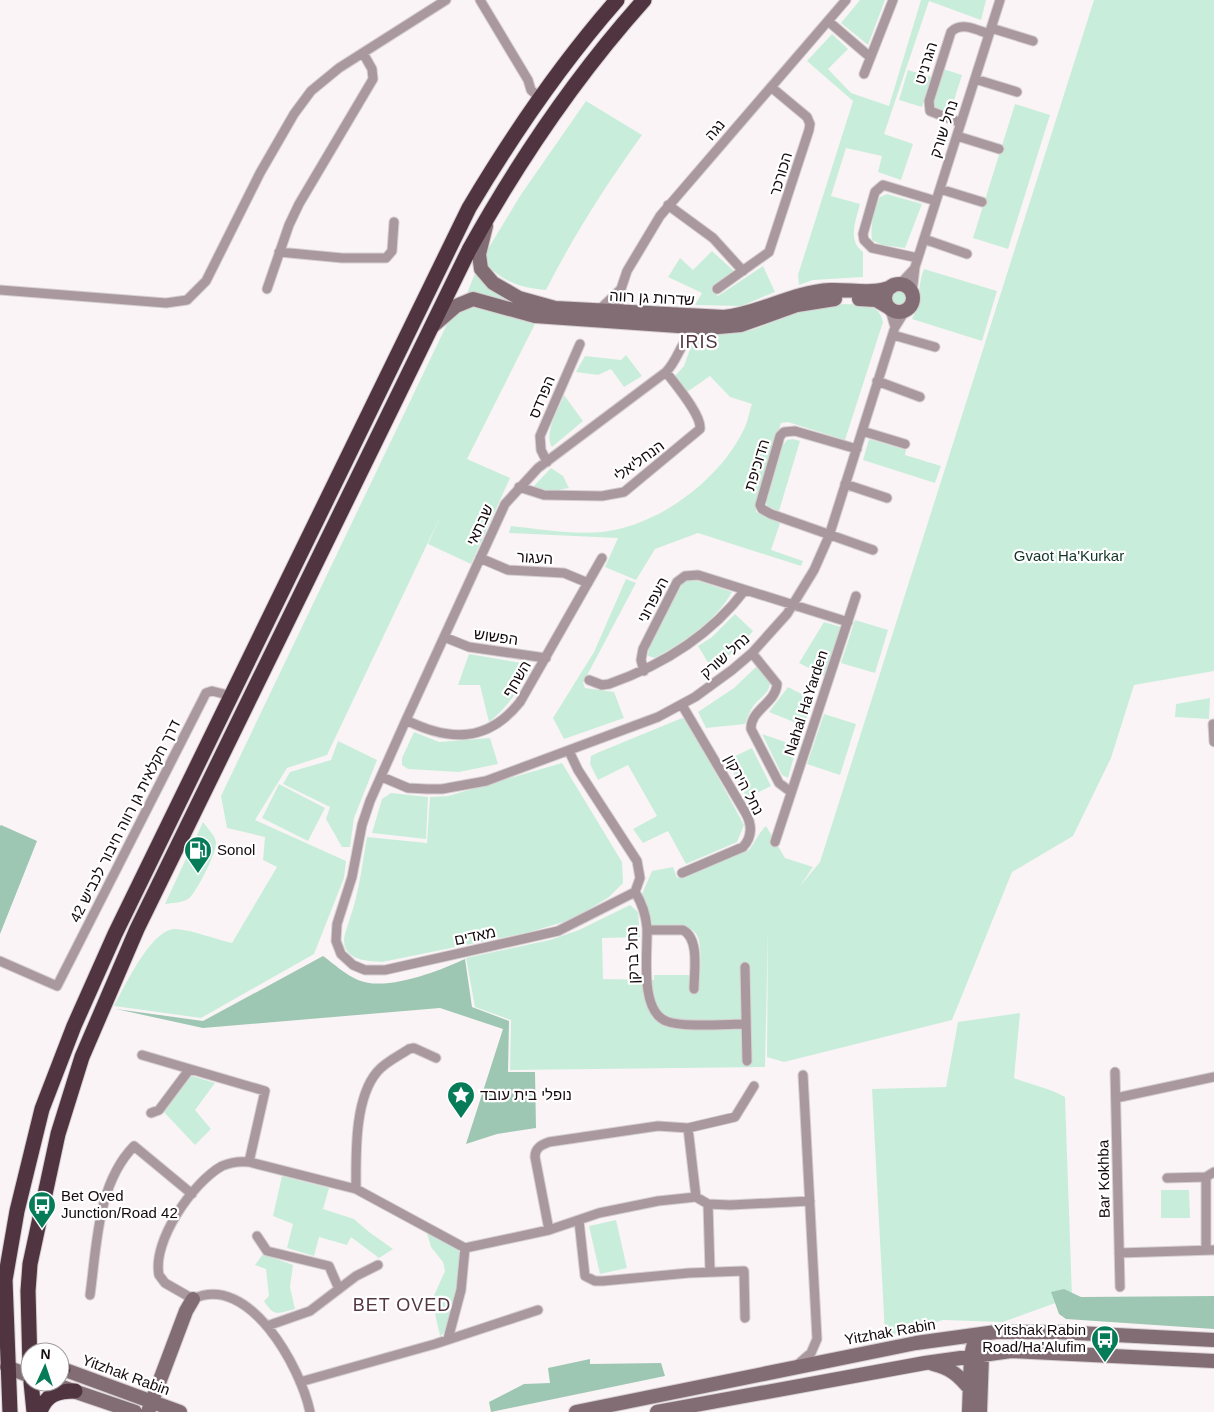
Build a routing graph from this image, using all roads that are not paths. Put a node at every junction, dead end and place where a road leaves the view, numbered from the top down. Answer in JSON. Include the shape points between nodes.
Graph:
{"nodes":[{"id":1,"x":446,"y":0,"type":"edge"},
{"id":2,"x":480,"y":0,"type":"edge"},
{"id":3,"x":617,"y":0,"type":"edge"},
{"id":4,"x":644,"y":0,"type":"edge"},
{"id":5,"x":846,"y":0,"type":"edge"},
{"id":6,"x":893,"y":0,"type":"edge"},
{"id":7,"x":1000,"y":0,"type":"edge"},
{"id":8,"x":828,"y":20,"type":"junction"},
{"id":9,"x":990,"y":31,"type":"junction"},
{"id":10,"x":1033,"y":41,"type":"dead end"},
{"id":11,"x":363,"y":53,"type":"junction"},
{"id":12,"x":870,"y":57,"type":"junction"},
{"id":13,"x":864,"y":74,"type":"dead end"},
{"id":14,"x":975,"y":79,"type":"junction"},
{"id":15,"x":771,"y":87,"type":"junction"},
{"id":16,"x":1017,"y":92,"type":"dead end"},
{"id":17,"x":540,"y":97,"type":"junction"},
{"id":18,"x":961,"y":123,"type":"junction"},
{"id":19,"x":957,"y":136,"type":"junction"},
{"id":20,"x":1000,"y":149,"type":"dead end"},
{"id":21,"x":940,"y":189,"type":"junction"},
{"id":22,"x":936,"y":201,"type":"junction"},
{"id":23,"x":982,"y":202,"type":"dead end"},
{"id":24,"x":668,"y":205,"type":"junction"},
{"id":25,"x":492,"y":208,"type":"junction"},
{"id":26,"x":394,"y":222,"type":"dead end"},
{"id":27,"x":924,"y":239,"type":"junction"},
{"id":28,"x":279,"y":252,"type":"junction"},
{"id":29,"x":967,"y":254,"type":"dead end"},
{"id":30,"x":916,"y":262,"type":"junction"},
{"id":31,"x":743,"y":272,"type":"junction"},
{"id":32,"x":896,"y":285,"type":"junction"},
{"id":33,"x":267,"y":289,"type":"dead end"},
{"id":34,"x":621,"y":289,"type":"junction"},
{"id":35,"x":0,"y":290,"type":"edge"},
{"id":36,"x":717,"y":290,"type":"dead end"},
{"id":37,"x":912,"y":293,"type":"junction"},
{"id":38,"x":889,"y":308,"type":"junction"},
{"id":39,"x":905,"y":311,"type":"junction"},
{"id":40,"x":618,"y":312,"type":"junction"},
{"id":41,"x":602,"y":316,"type":"junction"},
{"id":42,"x":666,"y":325,"type":"junction"},
{"id":43,"x":699,"y":327,"type":"junction"},
{"id":44,"x":431,"y":328,"type":"junction"},
{"id":45,"x":894,"y":331,"type":"junction"},
{"id":46,"x":580,"y":344,"type":"dead end"},
{"id":47,"x":682,"y":346,"type":"junction"},
{"id":48,"x":935,"y":348,"type":"dead end"},
{"id":49,"x":666,"y":372,"type":"junction"},
{"id":50,"x":877,"y":382,"type":"junction"},
{"id":51,"x":920,"y":396,"type":"dead end"},
{"id":52,"x":862,"y":430,"type":"junction"},
{"id":53,"x":905,"y":444,"type":"dead end"},
{"id":54,"x":856,"y":448,"type":"junction"},
{"id":55,"x":547,"y":462,"type":"junction"},
{"id":56,"x":845,"y":484,"type":"junction"},
{"id":57,"x":520,"y":487,"type":"junction"},
{"id":58,"x":887,"y":498,"type":"dead end"},
{"id":59,"x":829,"y":536,"type":"junction"},
{"id":60,"x":873,"y":550,"type":"dead end"},
{"id":61,"x":480,"y":558,"type":"junction"},
{"id":62,"x":602,"y":558,"type":"dead end"},
{"id":63,"x":588,"y":583,"type":"junction"},
{"id":64,"x":745,"y":590,"type":"junction"},
{"id":65,"x":856,"y":596,"type":"dead end"},
{"id":66,"x":792,"y":605,"type":"junction"},
{"id":67,"x":848,"y":622,"type":"junction"},
{"id":68,"x":444,"y":637,"type":"junction"},
{"id":69,"x":752,"y":652,"type":"junction"},
{"id":70,"x":546,"y":658,"type":"junction"},
{"id":71,"x":644,"y":670,"type":"junction"},
{"id":72,"x":589,"y":680,"type":"dead end"},
{"id":73,"x":232,"y":696,"type":"junction"},
{"id":74,"x":682,"y":705,"type":"junction"},
{"id":75,"x":406,"y":720,"type":"junction"},
{"id":76,"x":1213,"y":724,"type":"dead end"},
{"id":77,"x":1214,"y":742,"type":"edge"},
{"id":78,"x":568,"y":751,"type":"junction"},
{"id":79,"x":382,"y":777,"type":"junction"},
{"id":80,"x":791,"y":792,"type":"junction"},
{"id":81,"x":775,"y":842,"type":"dead end"},
{"id":82,"x":682,"y":873,"type":"dead end"},
{"id":83,"x":635,"y":892,"type":"junction"},
{"id":84,"x":647,"y":930,"type":"junction"},
{"id":85,"x":0,"y":961,"type":"edge"},
{"id":86,"x":745,"y":967,"type":"dead end"},
{"id":87,"x":694,"y":989,"type":"dead end"},
{"id":88,"x":746,"y":1024,"type":"junction"},
{"id":89,"x":142,"y":1055,"type":"dead end"},
{"id":90,"x":436,"y":1058,"type":"dead end"},
{"id":91,"x":747,"y":1061,"type":"dead end"},
{"id":92,"x":189,"y":1070,"type":"junction"},
{"id":93,"x":1115,"y":1072,"type":"dead end"},
{"id":94,"x":803,"y":1075,"type":"dead end"},
{"id":95,"x":1214,"y":1077,"type":"edge"},
{"id":96,"x":754,"y":1086,"type":"dead end"},
{"id":97,"x":1116,"y":1098,"type":"junction"},
{"id":98,"x":151,"y":1113,"type":"dead end"},
{"id":99,"x":688,"y":1128,"type":"junction"},
{"id":100,"x":248,"y":1162,"type":"junction"},
{"id":101,"x":1210,"y":1174,"type":"edge"},
{"id":102,"x":1167,"y":1178,"type":"dead end"},
{"id":103,"x":356,"y":1189,"type":"junction"},
{"id":104,"x":192,"y":1194,"type":"junction"},
{"id":105,"x":696,"y":1197,"type":"junction"},
{"id":106,"x":810,"y":1202,"type":"junction"},
{"id":107,"x":708,"y":1204,"type":"junction"},
{"id":108,"x":579,"y":1221,"type":"junction"},
{"id":109,"x":549,"y":1230,"type":"junction"},
{"id":110,"x":257,"y":1236,"type":"dead end"},
{"id":111,"x":464,"y":1248,"type":"junction"},
{"id":112,"x":1210,"y":1250,"type":"edge"},
{"id":113,"x":1119,"y":1253,"type":"junction"},
{"id":114,"x":378,"y":1265,"type":"dead end"},
{"id":115,"x":710,"y":1272,"type":"junction"},
{"id":116,"x":1120,"y":1286,"type":"dead end"},
{"id":117,"x":339,"y":1289,"type":"junction"},
{"id":118,"x":90,"y":1295,"type":"dead end"},
{"id":119,"x":193,"y":1299,"type":"junction"},
{"id":120,"x":538,"y":1310,"type":"dead end"},
{"id":121,"x":745,"y":1318,"type":"dead end"},
{"id":122,"x":267,"y":1326,"type":"junction"},
{"id":123,"x":28,"y":1333,"type":"junction"},
{"id":124,"x":977,"y":1334,"type":"junction"},
{"id":125,"x":448,"y":1339,"type":"junction"},
{"id":126,"x":1214,"y":1340,"type":"edge"},
{"id":127,"x":29,"y":1342,"type":"edge"},
{"id":128,"x":35,"y":1342,"type":"edge"},
{"id":129,"x":1011,"y":1351,"type":"junction"},
{"id":130,"x":976,"y":1356,"type":"junction"},
{"id":131,"x":1214,"y":1361,"type":"edge"},
{"id":132,"x":20,"y":1363,"type":"edge"},
{"id":133,"x":925,"y":1363,"type":"junction"},
{"id":134,"x":4,"y":1367,"type":"edge"},
{"id":135,"x":790,"y":1368,"type":"junction"},
{"id":136,"x":70,"y":1372,"type":"edge"},
{"id":137,"x":20,"y":1373,"type":"edge"},
{"id":138,"x":160,"y":1380,"type":"junction"},
{"id":139,"x":300,"y":1382,"type":"junction"},
{"id":140,"x":976,"y":1388,"type":"junction"},
{"id":141,"x":70,"y":1389,"type":"edge"},
{"id":142,"x":75,"y":1391,"type":"junction"},
{"id":143,"x":32,"y":1392,"type":"edge"},
{"id":144,"x":150,"y":1407,"type":"edge"},
{"id":145,"x":10,"y":1412,"type":"edge"},
{"id":146,"x":34,"y":1412,"type":"edge"},
{"id":147,"x":40,"y":1412,"type":"edge"},
{"id":148,"x":135,"y":1412,"type":"edge"},
{"id":149,"x":180,"y":1412,"type":"edge"},
{"id":150,"x":310,"y":1412,"type":"edge"},
{"id":151,"x":576,"y":1412,"type":"edge"},
{"id":152,"x":657,"y":1412,"type":"edge"},
{"id":153,"x":969,"y":1412,"type":"edge"},
{"id":154,"x":980,"y":1412,"type":"edge"}],
"edges":[{"from":1,"to":11,"type":"street"},
{"from":2,"to":17,"type":"street","via":[[532,90]]},
{"from":3,"to":17,"type":"highway","via":[[588,32]]},
{"from":4,"to":25,"type":"highway","via":[[572,87]]},
{"from":5,"to":8,"type":"street","name":"נגה"},
{"from":6,"to":12,"type":"street"},
{"from":7,"to":9,"type":"street","name":"נחל שורק"},
{"from":8,"to":12,"type":"street"},
{"from":8,"to":15,"type":"street","name":"נגה"},
{"from":9,"to":10,"type":"street"},
{"from":9,"to":14,"type":"street","name":"נחל שורק"},
{"from":9,"to":18,"type":"street","name":"הגרניט","via":[[959,26],[951,32],[928,102],[930,111]]},
{"from":11,"to":28,"type":"street","via":[[372,69],[373,79],[303,196]]},
{"from":11,"to":35,"type":"street","via":[[319,83],[294,114],[260,173],[206,281],[188,300],[166,303]]},
{"from":12,"to":13,"type":"street"},
{"from":14,"to":16,"type":"street"},
{"from":14,"to":18,"type":"street","name":"נחל שורק"},
{"from":15,"to":24,"type":"street","name":"נגה"},
{"from":15,"to":31,"type":"street","name":"הכורכר","via":[[807,117],[810,124],[773,245],[769,252]]},
{"from":17,"to":73,"type":"highway","via":[[469,208]]},
{"from":18,"to":19,"type":"street","name":"נחל שורק"},
{"from":19,"to":20,"type":"street"},
{"from":19,"to":21,"type":"street","name":"נחל שורק"},
{"from":21,"to":22,"type":"street","name":"נחל שורק"},
{"from":21,"to":23,"type":"street"},
{"from":22,"to":27,"type":"street","name":"נחל שורק"},
{"from":22,"to":30,"type":"street","via":[[883,185],[875,192],[864,240],[872,248]]},
{"from":24,"to":31,"type":"street","via":[[713,238]]},
{"from":24,"to":34,"type":"street","name":"נגה","via":[[627,271]]},
{"from":25,"to":41,"type":"main road","name":"שדרות גן רווה","via":[[479,258],[488,279],[508,293],[536,304]]},
{"from":25,"to":44,"type":"highway"},
{"from":26,"to":28,"type":"street","via":[[392,251],[386,258]]},
{"from":27,"to":29,"type":"street"},
{"from":27,"to":30,"type":"street","name":"נחל שורק"},
{"from":28,"to":33,"type":"street"},
{"from":30,"to":32,"type":"street","name":"נחל שורק","via":[[910,275]]},
{"from":30,"to":37,"type":"street","name":"נחל שורק"},
{"from":31,"to":36,"type":"street","name":"הכורכר"},
{"from":32,"to":37,"type":"main road","via":[[908,288]]},
{"from":32,"to":38,"type":"main road","via":[[886,294]]},
{"from":32,"to":40,"type":"main road","name":"שדרות גן רווה","via":[[879,291],[806,293],[724,317]]},
{"from":34,"to":40,"type":"street","name":"נגה"},
{"from":34,"to":41,"type":"street","name":"נגה"},
{"from":37,"to":39,"type":"main road","via":[[912,305]]},
{"from":38,"to":39,"type":"main road","via":[[896,312]]},
{"from":38,"to":43,"type":"main road","name":"שדרות גן רווה","via":[[870,299],[823,300],[797,305],[741,325]]},
{"from":38,"to":45,"type":"street"},
{"from":39,"to":45,"type":"street","name":"נחל שורק"},
{"from":40,"to":41,"type":"main road","name":"שדרות גן רווה"},
{"from":41,"to":42,"type":"main road","name":"שדרות גן רווה"},
{"from":41,"to":44,"type":"main road","name":"שדרות גן רווה","via":[[535,316],[472,299],[456,306]]},
{"from":42,"to":43,"type":"main road","name":"שדרות גן רווה"},
{"from":42,"to":47,"type":"street","via":[[679,335]]},
{"from":43,"to":47,"type":"street","name":"שבתאי","via":[[688,335]]},
{"from":44,"to":123,"type":"highway","via":[[137,929],[82,1057],[58,1134],[30,1264]]},
{"from":45,"to":48,"type":"street"},
{"from":45,"to":50,"type":"street","name":"נחל שורק"},
{"from":46,"to":55,"type":"street","name":"הפרדס","via":[[540,436]]},
{"from":47,"to":49,"type":"street","name":"שבתאי"},
{"from":49,"to":55,"type":"street","name":"שבתאי"},
{"from":49,"to":57,"type":"street","name":"הנחליאלי","via":[[696,415],[700,429],[629,488],[602,496],[544,495]]},
{"from":50,"to":51,"type":"street"},
{"from":50,"to":52,"type":"street","name":"נחל שורק"},
{"from":52,"to":53,"type":"street"},
{"from":52,"to":54,"type":"street","name":"נחל שורק"},
{"from":54,"to":56,"type":"street","name":"נחל שורק"},
{"from":54,"to":59,"type":"street","name":"הדוכיפת","via":[[795,431],[784,432],[780,436],[760,505],[771,514]]},
{"from":55,"to":57,"type":"street","name":"שבתאי"},
{"from":56,"to":58,"type":"street"},
{"from":56,"to":59,"type":"street","name":"נחל שורק"},
{"from":57,"to":61,"type":"street","name":"שבתאי","via":[[505,504]]},
{"from":59,"to":60,"type":"street"},
{"from":59,"to":66,"type":"street","name":"נחל שורק","via":[[814,570]]},
{"from":61,"to":63,"type":"street","name":"העגור","via":[[508,570],[564,573]]},
{"from":61,"to":68,"type":"street","name":"שבתאי"},
{"from":62,"to":63,"type":"street","name":"השחף"},
{"from":63,"to":70,"type":"street","name":"השחף"},
{"from":64,"to":66,"type":"street","name":"העפרוני"},
{"from":64,"to":71,"type":"street","via":[[704,634]]},
{"from":64,"to":71,"type":"street","name":"העפרוני","via":[[698,575],[680,578],[643,649],[641,660]]},
{"from":65,"to":67,"type":"street","name":"Nahal HaYarden"},
{"from":66,"to":67,"type":"street"},
{"from":66,"to":69,"type":"street","name":"נחל שורק"},
{"from":67,"to":80,"type":"street","name":"Nahal HaYarden"},
{"from":68,"to":70,"type":"street","name":"הפשוש","via":[[469,647]]},
{"from":68,"to":75,"type":"street","name":"שבתאי"},
{"from":69,"to":74,"type":"street","name":"נחל שורק","via":[[713,686]]},
{"from":69,"to":80,"type":"street","name":"Nahal HaYarden","via":[[777,684],[776,693],[756,714],[751,729],[778,783]]},
{"from":70,"to":75,"type":"street","name":"השחף","via":[[517,706],[487,731],[444,734]]},
{"from":71,"to":72,"type":"street","via":[[609,684]]},
{"from":73,"to":85,"type":"street","name":"דרך חקלאית גן רווה חיבור לכביש 42","via":[[212,691],[206,693],[57,986]]},
{"from":73,"to":134,"type":"highway","via":[[115,934],[42,1109],[17,1212],[5,1280]]},
{"from":74,"to":78,"type":"street","name":"נחל שורק"},
{"from":74,"to":82,"type":"street","name":"נחל הירקון","via":[[751,826],[749,840],[743,847]]},
{"from":75,"to":79,"type":"street","name":"שבתאי"},
{"from":76,"to":77,"type":"street"},
{"from":78,"to":79,"type":"street","name":"נחל שורק","via":[[486,781],[442,789],[408,788]]},
{"from":78,"to":83,"type":"street","via":[[637,860],[640,878]]},
{"from":79,"to":83,"type":"street","name":"מאדים","via":[[365,812],[352,877],[337,924],[338,947],[353,965],[365,970],[385,970],[540,936],[573,925]]},
{"from":80,"to":81,"type":"street","name":"Nahal HaYarden"},
{"from":83,"to":84,"type":"street","name":"נחל ברקן"},
{"from":84,"to":87,"type":"street","via":[[687,932],[693,941]]},
{"from":84,"to":88,"type":"street","name":"נחל ברקן","via":[[648,992],[661,1018],[676,1023]]},
{"from":86,"to":88,"type":"street"},
{"from":88,"to":91,"type":"street"},
{"from":89,"to":92,"type":"street"},
{"from":90,"to":103,"type":"street","via":[[414,1048],[409,1049],[377,1072],[369,1084],[357,1131]]},
{"from":92,"to":98,"type":"street","via":[[159,1110]]},
{"from":92,"to":100,"type":"street","via":[[264,1091]]},
{"from":93,"to":97,"type":"street","name":"Bar Kokhba"},
{"from":94,"to":106,"type":"street"},
{"from":95,"to":97,"type":"street"},
{"from":96,"to":99,"type":"street","via":[[735,1117]]},
{"from":97,"to":113,"type":"street","name":"Bar Kokhba"},
{"from":99,"to":105,"type":"street"},
{"from":99,"to":109,"type":"street","via":[[658,1126],[541,1145],[535,1157]]},
{"from":100,"to":103,"type":"street"},
{"from":100,"to":104,"type":"street","via":[[232,1162],[221,1167]]},
{"from":101,"to":102,"type":"street"},
{"from":101,"to":112,"type":"street"},
{"from":103,"to":111,"type":"street"},
{"from":104,"to":118,"type":"street","via":[[134,1146],[111,1175]]},
{"from":104,"to":119,"type":"street","via":[[168,1231],[158,1269],[163,1281]]},
{"from":105,"to":107,"type":"street"},
{"from":105,"to":108,"type":"street","via":[[599,1213]]},
{"from":106,"to":107,"type":"street"},
{"from":106,"to":135,"type":"street","via":[[816,1343],[809,1356]]},
{"from":107,"to":115,"type":"street"},
{"from":108,"to":109,"type":"street"},
{"from":108,"to":115,"type":"street","via":[[585,1276],[588,1279],[603,1281]]},
{"from":109,"to":111,"type":"street"},
{"from":110,"to":117,"type":"street","via":[[268,1251],[329,1266]]},
{"from":111,"to":125,"type":"street","via":[[460,1290]]},
{"from":112,"to":113,"type":"street"},
{"from":113,"to":116,"type":"street","name":"Bar Kokhba"},
{"from":114,"to":117,"type":"street"},
{"from":115,"to":121,"type":"street","via":[[744,1271]]},
{"from":117,"to":122,"type":"street","via":[[310,1311]]},
{"from":119,"to":122,"type":"street","via":[[211,1294],[228,1298],[249,1308]]},
{"from":119,"to":138,"type":"main road"},
{"from":120,"to":125,"type":"street"},
{"from":122,"to":139,"type":"street"},
{"from":123,"to":127,"type":"highway"},
{"from":123,"to":128,"type":"highway"},
{"from":124,"to":126,"type":"main road","name":"Yitzhak Rabin","via":[[1057,1332]]},
{"from":124,"to":130,"type":"main road"},
{"from":124,"to":135,"type":"main road","name":"Yitzhak Rabin"},
{"from":125,"to":139,"type":"street"},
{"from":129,"to":130,"type":"main road"},
{"from":129,"to":131,"type":"main road"},
{"from":129,"to":140,"type":"main road","via":[[990,1368]]},
{"from":130,"to":133,"type":"main road"},
{"from":130,"to":140,"type":"main road"},
{"from":132,"to":134,"type":"main road"},
{"from":133,"to":140,"type":"main road","via":[[947,1367]]},
{"from":133,"to":152,"type":"main road"},
{"from":134,"to":137,"type":"main road"},
{"from":134,"to":145,"type":"highway"},
{"from":135,"to":151,"type":"main road","name":"Yitzhak Rabin"},
{"from":136,"to":144,"type":"main road","name":"Yitzhak Rabin"},
{"from":138,"to":144,"type":"main road"},
{"from":138,"to":149,"type":"main road","via":[[164,1394]]},
{"from":139,"to":150,"type":"street"},
{"from":140,"to":153,"type":"main road"},
{"from":140,"to":154,"type":"main road"},
{"from":141,"to":142,"type":"main road"},
{"from":142,"to":147,"type":"highway","via":[[58,1392],[46,1398]]},
{"from":142,"to":148,"type":"main road"},
{"from":143,"to":146,"type":"highway"},
{"from":144,"to":149,"type":"main road","name":"Yitzhak Rabin"}]}
